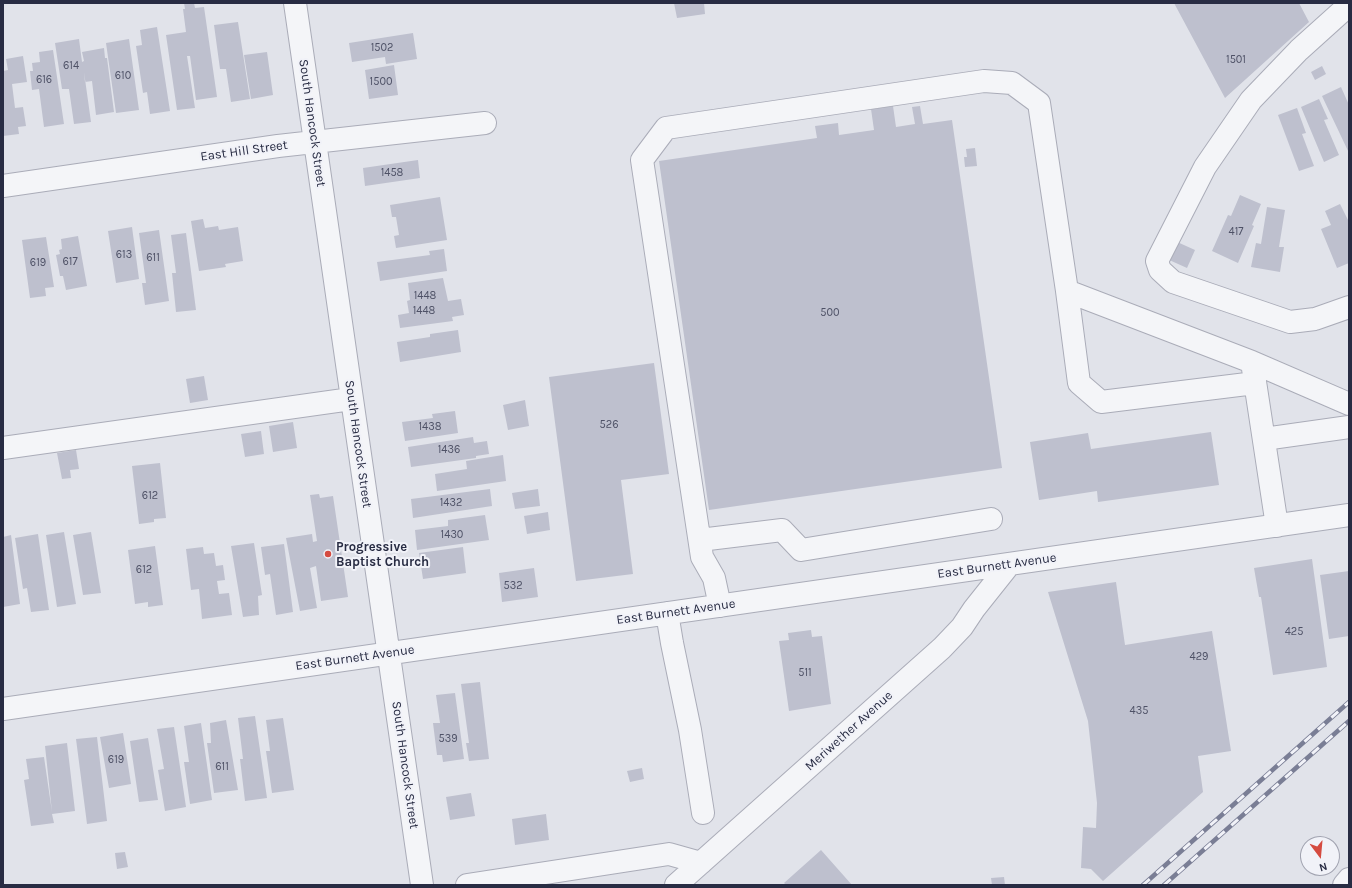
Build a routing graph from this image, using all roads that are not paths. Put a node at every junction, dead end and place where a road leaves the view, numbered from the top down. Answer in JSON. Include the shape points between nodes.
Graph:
{"nodes":[{"id":1,"x":295,"y":3,"type":"edge"},
{"id":2,"x":1349,"y":5,"type":"edge"},
{"id":3,"x":485,"y":123,"type":"dead end"},
{"id":4,"x":315,"y":143,"type":"junction"},
{"id":5,"x":3,"y":186,"type":"edge"},
{"id":6,"x":1067,"y":291,"type":"junction"},
{"id":7,"x":1349,"y":307,"type":"edge"},
{"id":8,"x":1252,"y":362,"type":"junction"},
{"id":9,"x":1255,"y":383,"type":"junction"},
{"id":10,"x":351,"y":399,"type":"junction"},
{"id":11,"x":1349,"y":404,"type":"edge"},
{"id":12,"x":1349,"y":427,"type":"edge"},
{"id":13,"x":1264,"y":439,"type":"junction"},
{"id":14,"x":3,"y":448,"type":"edge"},
{"id":15,"x":1349,"y":515,"type":"edge"},
{"id":16,"x":991,"y":519,"type":"dead end"},
{"id":17,"x":1277,"y":526,"type":"junction"},
{"id":18,"x":700,"y":540,"type":"junction"},
{"id":19,"x":1009,"y":565,"type":"junction"},
{"id":20,"x":720,"y":606,"type":"junction"},
{"id":21,"x":667,"y":613,"type":"junction"},
{"id":22,"x":389,"y":654,"type":"junction"},
{"id":23,"x":3,"y":710,"type":"edge"},
{"id":24,"x":703,"y":813,"type":"dead end"},
{"id":25,"x":701,"y":863,"type":"junction"},
{"id":26,"x":1349,"y":879,"type":"edge"},
{"id":27,"x":422,"y":885,"type":"edge"},
{"id":28,"x":467,"y":885,"type":"edge"},
{"id":29,"x":676,"y":885,"type":"edge"},
{"id":30,"x":1344,"y":885,"type":"edge"}],
"edges":[{"from":1,"to":4,"type":"street","name":"South Hancock Street"},
{"from":2,"to":7,"type":"street","via":[[1299,50],[1251,100],[1205,167],[1157,260],[1160,270],[1173,282],[1290,322],[1315,319]]},
{"from":3,"to":4,"type":"street","name":"East Hill Street"},
{"from":4,"to":5,"type":"street","name":"East Hill Street","via":[[278,146]]},
{"from":4,"to":10,"type":"street","name":"South Hancock Street"},
{"from":6,"to":8,"type":"street"},
{"from":6,"to":9,"type":"street","via":[[1079,383],[1101,402]]},
{"from":6,"to":18,"type":"street","via":[[1040,103],[1012,83],[984,81],[666,128],[642,160]]},
{"from":8,"to":9,"type":"street"},
{"from":8,"to":11,"type":"street"},
{"from":9,"to":13,"type":"street"},
{"from":10,"to":14,"type":"street"},
{"from":10,"to":22,"type":"street","name":"South Hancock Street"},
{"from":12,"to":13,"type":"street"},
{"from":13,"to":17,"type":"street"},
{"from":15,"to":17,"type":"street","name":"East Burnett Avenue"},
{"from":16,"to":18,"type":"street","via":[[801,550],[782,530]]},
{"from":17,"to":19,"type":"street","name":"East Burnett Avenue"},
{"from":18,"to":20,"type":"street","via":[[702,557],[714,578]]},
{"from":19,"to":20,"type":"street","name":"East Burnett Avenue"},
{"from":19,"to":25,"type":"street","name":"Meriwether Avenue","via":[[962,627],[942,648]]},
{"from":20,"to":21,"type":"street","name":"East Burnett Avenue"},
{"from":21,"to":22,"type":"street","name":"East Burnett Avenue"},
{"from":21,"to":24,"type":"street"},
{"from":22,"to":23,"type":"street","name":"East Burnett Avenue"},
{"from":22,"to":27,"type":"street","name":"South Hancock Street"},
{"from":25,"to":28,"type":"street","via":[[669,854]]},
{"from":25,"to":29,"type":"street","name":"Meriwether Avenue"},
{"from":26,"to":30,"type":"street"}]}
